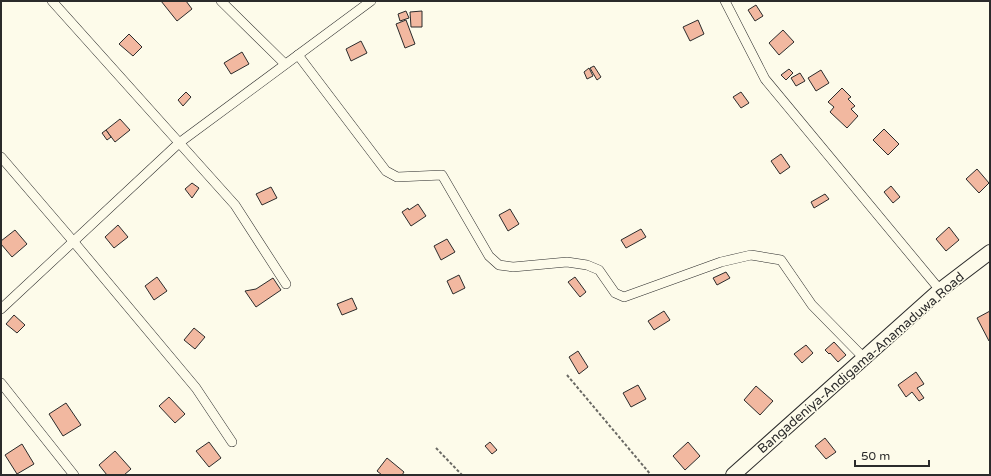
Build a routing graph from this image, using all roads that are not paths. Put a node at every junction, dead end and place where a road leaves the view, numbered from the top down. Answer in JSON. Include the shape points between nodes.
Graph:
{"nodes":[{"id":1,"x":52,"y":1,"type":"edge"},
{"id":2,"x":221,"y":1,"type":"edge"},
{"id":3,"x":371,"y":1,"type":"edge"},
{"id":4,"x":725,"y":1,"type":"edge"},
{"id":5,"x":298,"y":55,"type":"junction"},
{"id":6,"x":286,"y":64,"type":"junction"},
{"id":7,"x":179,"y":143,"type":"junction"},
{"id":8,"x":1,"y":157,"type":"edge"},
{"id":9,"x":73,"y":241,"type":"junction"},
{"id":10,"x":990,"y":252,"type":"edge"},
{"id":11,"x":286,"y":284,"type":"dead end"},
{"id":12,"x":940,"y":290,"type":"junction"},
{"id":13,"x":1,"y":309,"type":"edge"},
{"id":14,"x":864,"y":358,"type":"junction"},
{"id":15,"x":1,"y":383,"type":"edge"},
{"id":16,"x":232,"y":442,"type":"dead end"},
{"id":17,"x":74,"y":475,"type":"edge"},
{"id":18,"x":733,"y":475,"type":"edge"}],
"edges":[{"from":1,"to":7,"type":"street"},
{"from":2,"to":6,"type":"street"},
{"from":3,"to":5,"type":"street"},
{"from":4,"to":12,"type":"street","via":[[765,79]]},
{"from":5,"to":6,"type":"street"},
{"from":5,"to":14,"type":"street","via":[[386,171],[397,177],[442,175],[489,256],[499,265],[513,267],[567,262],[587,265],[599,270],[615,293],[624,297],[721,262],[750,256],[781,260],[812,305]]},
{"from":6,"to":7,"type":"street"},
{"from":7,"to":9,"type":"street"},
{"from":7,"to":11,"type":"street","via":[[235,205]]},
{"from":8,"to":9,"type":"street"},
{"from":9,"to":13,"type":"street"},
{"from":9,"to":16,"type":"street","via":[[196,388]]},
{"from":10,"to":12,"type":"main road","name":"Bangadeniya-Andigama-Anamaduwa Road"},
{"from":12,"to":14,"type":"main road","name":"Bangadeniya-Andigama-Anamaduwa Road"},
{"from":14,"to":18,"type":"main road","name":"Bangadeniya-Andigama-Anamaduwa Road"},
{"from":15,"to":17,"type":"street"}]}
